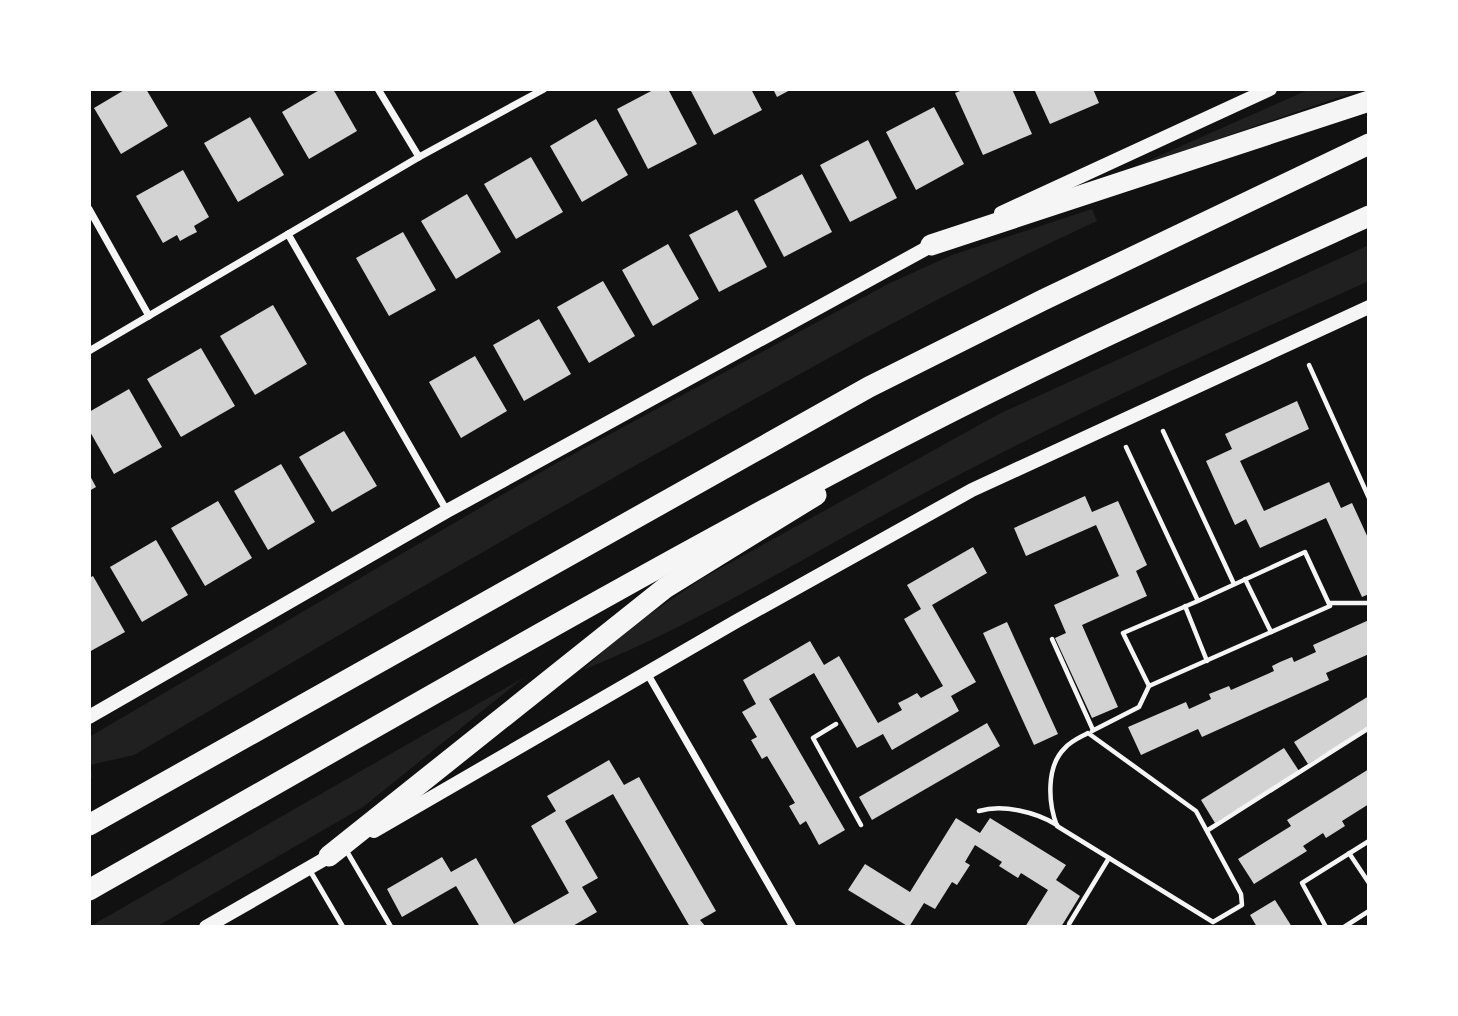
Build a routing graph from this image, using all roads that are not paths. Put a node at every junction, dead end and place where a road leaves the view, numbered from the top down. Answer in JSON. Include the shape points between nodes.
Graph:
{"nodes":[{"id":1,"x":378,"y":89,"type":"edge"},
{"id":2,"x":544,"y":89,"type":"edge"},
{"id":3,"x":1270,"y":89,"type":"edge"},
{"id":4,"x":1369,"y":101,"type":"edge"},
{"id":5,"x":1369,"y":144,"type":"edge"},
{"id":6,"x":419,"y":157,"type":"junction"},
{"id":7,"x":89,"y":209,"type":"edge"},
{"id":8,"x":1369,"y":216,"type":"edge"},
{"id":9,"x":288,"y":234,"type":"junction"},
{"id":10,"x":931,"y":245,"type":"junction"},
{"id":11,"x":1369,"y":307,"type":"edge"},
{"id":12,"x":149,"y":316,"type":"junction"},
{"id":13,"x":89,"y":351,"type":"edge"},
{"id":14,"x":895,"y":440,"type":"junction"},
{"id":15,"x":447,"y":511,"type":"junction"},
{"id":16,"x":647,"y":673,"type":"junction"},
{"id":17,"x":89,"y":717,"type":"edge"},
{"id":18,"x":89,"y":825,"type":"edge"},
{"id":19,"x":337,"y":852,"type":"junction"},
{"id":20,"x":309,"y":869,"type":"junction"},
{"id":21,"x":89,"y":890,"type":"edge"},
{"id":22,"x":206,"y":927,"type":"edge"},
{"id":23,"x":343,"y":927,"type":"edge"},
{"id":24,"x":391,"y":927,"type":"edge"},
{"id":25,"x":793,"y":927,"type":"edge"}],
"edges":[{"from":1,"to":6,"type":"street"},
{"from":2,"to":6,"type":"street"},
{"from":3,"to":10,"type":"main road"},
{"from":4,"to":10,"type":"highway"},
{"from":5,"to":18,"type":"highway","via":[[869,387]]},
{"from":6,"to":9,"type":"street"},
{"from":7,"to":12,"type":"street"},
{"from":8,"to":14,"type":"highway","via":[[1066,354]]},
{"from":9,"to":12,"type":"street"},
{"from":9,"to":15,"type":"street"},
{"from":10,"to":15,"type":"main road"},
{"from":11,"to":16,"type":"main road","via":[[972,490]]},
{"from":12,"to":13,"type":"street"},
{"from":14,"to":19,"type":"highway","via":[[794,511],[665,588]]},
{"from":14,"to":21,"type":"highway"},
{"from":15,"to":17,"type":"main road"},
{"from":16,"to":19,"type":"main road"},
{"from":16,"to":25,"type":"street"},
{"from":19,"to":20,"type":"main road"},
{"from":19,"to":24,"type":"lane"},
{"from":20,"to":22,"type":"main road"},
{"from":20,"to":23,"type":"lane"}]}
